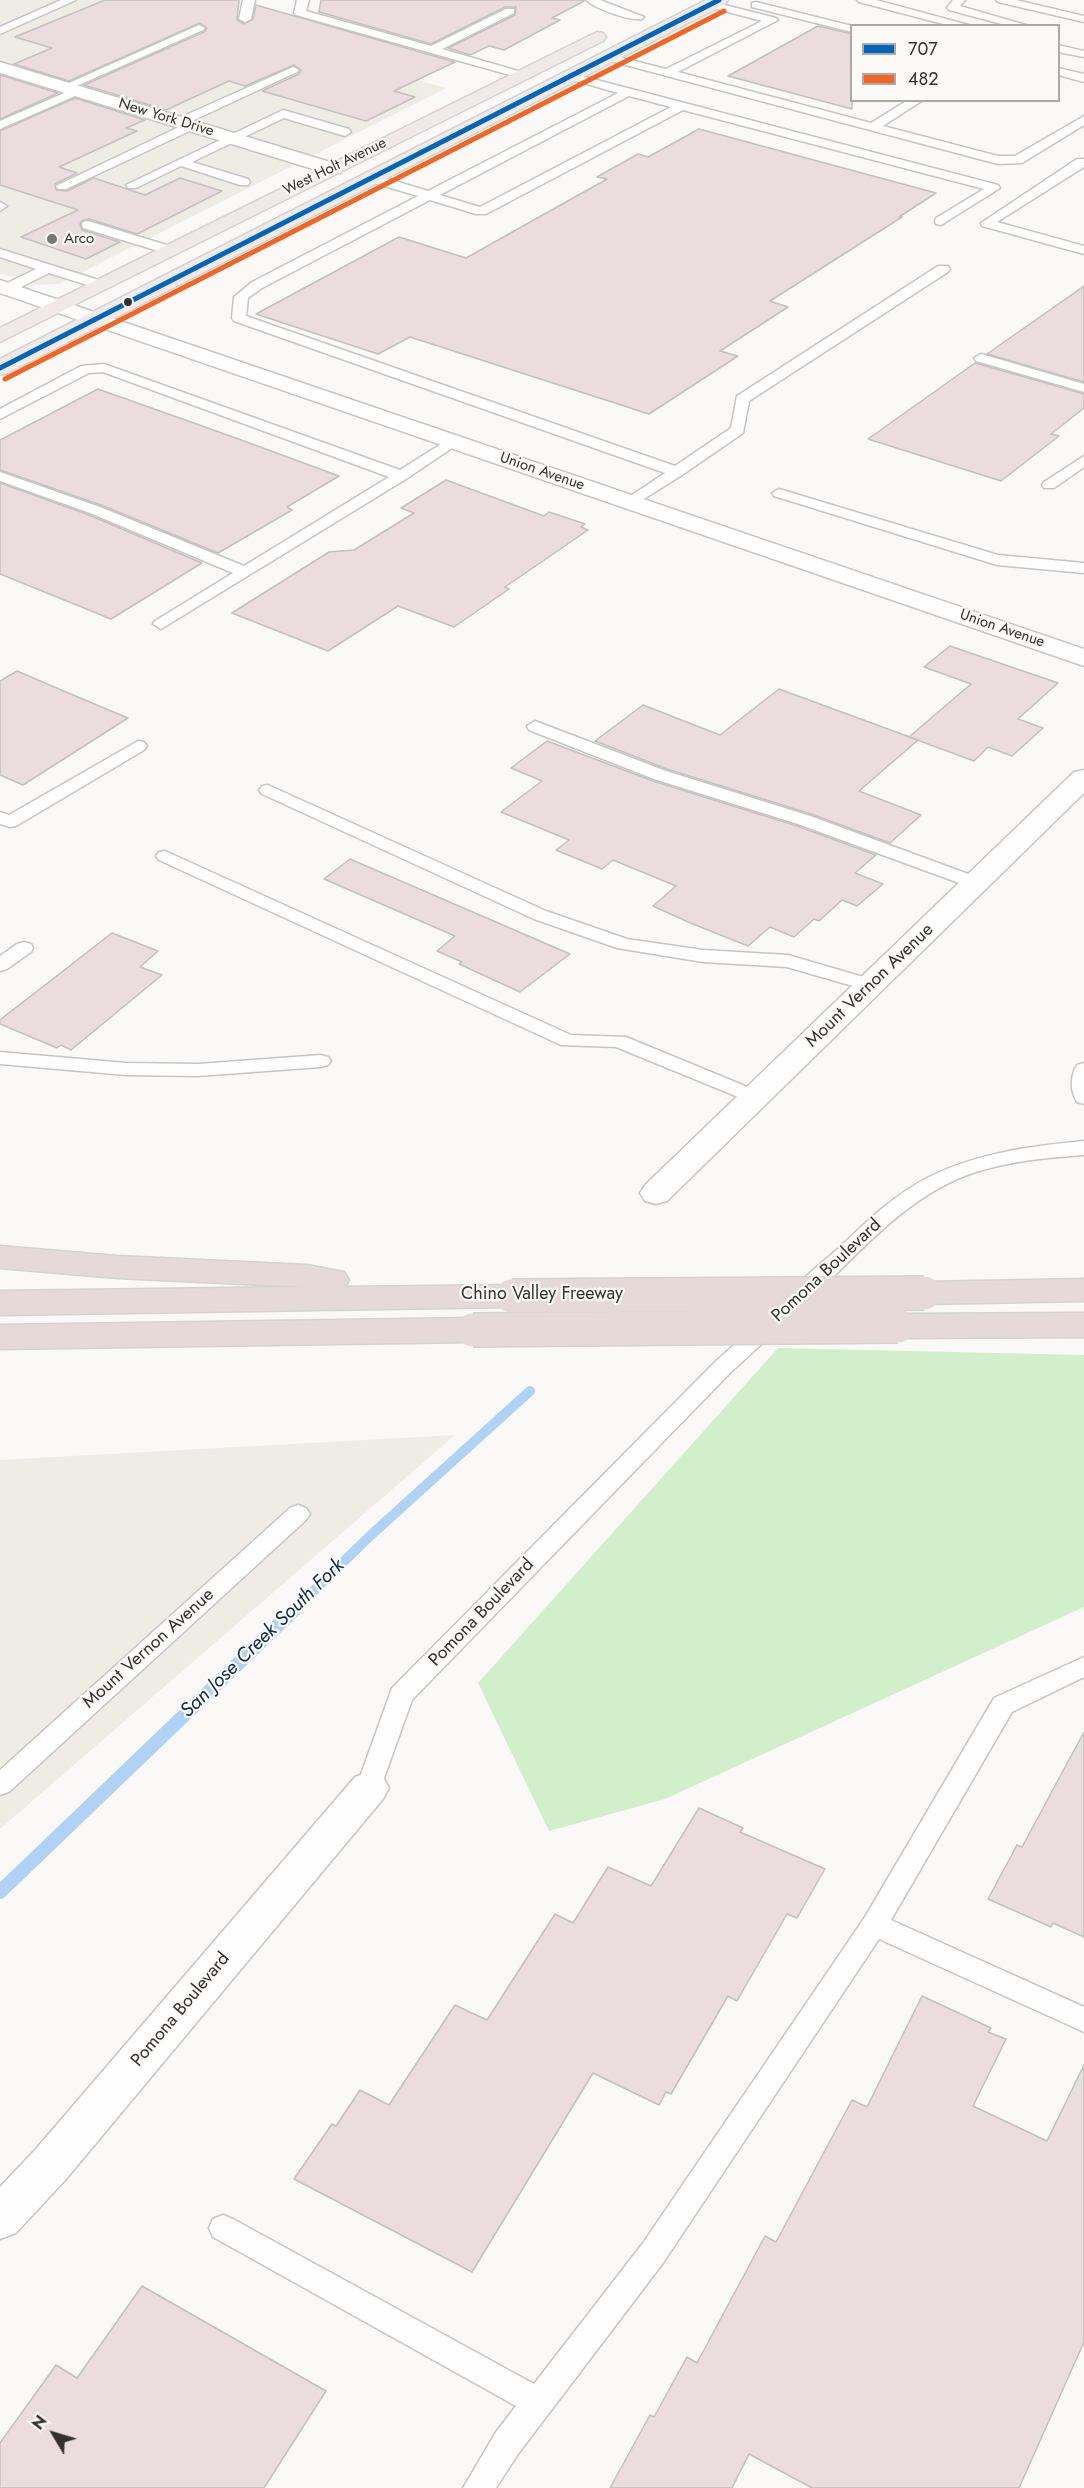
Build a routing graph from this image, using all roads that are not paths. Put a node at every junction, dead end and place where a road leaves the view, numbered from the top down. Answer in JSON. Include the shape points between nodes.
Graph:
{"nodes":[{"id":1,"x":70,"y":0,"type":"edge"},
{"id":2,"x":249,"y":0,"type":"edge"},
{"id":3,"x":303,"y":0,"type":"edge"},
{"id":4,"x":592,"y":0,"type":"edge"},
{"id":5,"x":738,"y":0,"type":"edge"},
{"id":6,"x":863,"y":0,"type":"edge"},
{"id":7,"x":959,"y":0,"type":"edge"},
{"id":8,"x":1002,"y":0,"type":"edge"},
{"id":9,"x":718,"y":3,"type":"edge"},
{"id":10,"x":510,"y":11,"type":"dead end"},
{"id":11,"x":646,"y":12,"type":"joint"},
{"id":12,"x":245,"y":19,"type":"dead end"},
{"id":13,"x":1084,"y":19,"type":"edge"},
{"id":14,"x":960,"y":24,"type":"edge"},
{"id":15,"x":1016,"y":24,"type":"edge"},
{"id":16,"x":199,"y":28,"type":"dead end"},
{"id":17,"x":850,"y":28,"type":"edge"},
{"id":18,"x":0,"y":31,"type":"edge"},
{"id":19,"x":1060,"y":48,"type":"edge"},
{"id":20,"x":432,"y":50,"type":"junction"},
{"id":21,"x":1084,"y":54,"type":"edge"},
{"id":22,"x":607,"y":57,"type":"junction"},
{"id":23,"x":0,"y":67,"type":"edge"},
{"id":24,"x":293,"y":70,"type":"dead end"},
{"id":25,"x":1060,"y":71,"type":"edge"},
{"id":26,"x":667,"y":73,"type":"junction"},
{"id":27,"x":521,"y":75,"type":"junction"},
{"id":28,"x":570,"y":76,"type":"junction"},
{"id":29,"x":1084,"y":78,"type":"edge"},
{"id":30,"x":72,"y":89,"type":"junction"},
{"id":31,"x":628,"y":92,"type":"junction"},
{"id":32,"x":914,"y":102,"type":"edge"},
{"id":33,"x":682,"y":106,"type":"junction"},
{"id":34,"x":1084,"y":120,"type":"edge"},
{"id":35,"x":186,"y":124,"type":"junction"},
{"id":36,"x":0,"y":125,"type":"edge"},
{"id":37,"x":873,"y":127,"type":"junction"},
{"id":38,"x":345,"y":132,"type":"dead end"},
{"id":39,"x":231,"y":138,"type":"junction"},
{"id":40,"x":180,"y":162,"type":"junction"},
{"id":41,"x":1084,"y":163,"type":"edge"},
{"id":42,"x":333,"y":168,"type":"junction"},
{"id":43,"x":371,"y":178,"type":"junction"},
{"id":44,"x":244,"y":182,"type":"dead end"},
{"id":45,"x":132,"y":185,"type":"dead end"},
{"id":46,"x":62,"y":186,"type":"dead end"},
{"id":47,"x":428,"y":196,"type":"junction"},
{"id":48,"x":941,"y":221,"type":"dead end"},
{"id":49,"x":88,"y":225,"type":"dead end"},
{"id":50,"x":168,"y":250,"type":"junction"},
{"id":51,"x":1084,"y":250,"type":"edge"},
{"id":52,"x":0,"y":253,"type":"edge"},
{"id":53,"x":48,"y":268,"type":"junction"},
{"id":54,"x":943,"y":269,"type":"dead end"},
{"id":55,"x":100,"y":285,"type":"junction"},
{"id":56,"x":4,"y":287,"type":"edge"},
{"id":57,"x":58,"y":306,"type":"junction"},
{"id":58,"x":97,"y":319,"type":"junction"},
{"id":59,"x":0,"y":336,"type":"edge"},
{"id":60,"x":981,"y":358,"type":"dead end"},
{"id":61,"x":0,"y":368,"type":"edge"},
{"id":62,"x":1084,"y":388,"type":"edge"},
{"id":63,"x":0,"y":415,"type":"edge"},
{"id":64,"x":454,"y":442,"type":"junction"},
{"id":65,"x":1084,"y":460,"type":"edge"},
{"id":66,"x":677,"y":472,"type":"junction"},
{"id":67,"x":0,"y":476,"type":"edge"},
{"id":68,"x":400,"y":476,"type":"junction"},
{"id":69,"x":1048,"y":485,"type":"dead end"},
{"id":70,"x":779,"y":493,"type":"dead end"},
{"id":71,"x":631,"y":502,"type":"junction"},
{"id":72,"x":1084,"y":568,"type":"edge"},
{"id":73,"x":245,"y":572,"type":"junction"},
{"id":74,"x":161,"y":624,"type":"dead end"},
{"id":75,"x":1084,"y":658,"type":"edge"},
{"id":76,"x":535,"y":726,"type":"dead end"},
{"id":77,"x":138,"y":746,"type":"dead end"},
{"id":78,"x":1084,"y":778,"type":"edge"},
{"id":79,"x":268,"y":790,"type":"dead end"},
{"id":80,"x":3,"y":822,"type":"edge"},
{"id":81,"x":165,"y":856,"type":"dead end"},
{"id":82,"x":976,"y":883,"type":"junction"},
{"id":83,"x":24,"y":948,"type":"dead end"},
{"id":84,"x":0,"y":965,"type":"edge"},
{"id":85,"x":870,"y":985,"type":"junction"},
{"id":86,"x":0,"y":1058,"type":"edge"},
{"id":87,"x":321,"y":1061,"type":"dead end"},
{"id":88,"x":1084,"y":1069,"type":"edge"},
{"id":89,"x":755,"y":1097,"type":"junction"},
{"id":90,"x":1084,"y":1098,"type":"edge"},
{"id":91,"x":1084,"y":1148,"type":"edge"},
{"id":92,"x":656,"y":1193,"type":"dead end"},
{"id":93,"x":0,"y":1257,"type":"edge"},
{"id":94,"x":1084,"y":1290,"type":"edge"},
{"id":95,"x":441,"y":1295,"type":"junction"},
{"id":96,"x":0,"y":1303,"type":"edge"},
{"id":97,"x":1084,"y":1325,"type":"edge"},
{"id":98,"x":0,"y":1337,"type":"edge"},
{"id":99,"x":298,"y":1514,"type":"dead end"},
{"id":100,"x":1084,"y":1665,"type":"edge"},
{"id":101,"x":0,"y":1785,"type":"edge"},
{"id":102,"x":369,"y":1788,"type":"joint"},
{"id":103,"x":874,"y":1925,"type":"junction"},
{"id":104,"x":1084,"y":2020,"type":"edge"},
{"id":105,"x":0,"y":2218,"type":"edge"},
{"id":106,"x":223,"y":2228,"type":"dead end"},
{"id":107,"x":538,"y":2402,"type":"junction"},
{"id":108,"x":478,"y":2488,"type":"edge"}],
"edges":[{"from":1,"to":18,"type":"lane"},
{"from":2,"to":12,"type":"lane"},
{"from":3,"to":20,"type":"lane","via":[[300,13]]},
{"from":4,"to":11,"type":"lane","via":[[602,6]]},
{"from":5,"to":17,"type":"lane"},
{"from":6,"to":14,"type":"lane"},
{"from":7,"to":15,"type":"lane","via":[[953,8]]},
{"from":8,"to":13,"type":"lane"},
{"from":9,"to":22,"type":"main road","name":"West Holt Avenue"},
{"from":9,"to":26,"type":"lane","via":[[772,20]]},
{"from":10,"to":20,"type":"lane"},
{"from":11,"to":27,"type":"main road","name":"West Holt Avenue"},
{"from":16,"to":30,"type":"lane"},
{"from":19,"to":21,"type":"lane"},
{"from":20,"to":27,"type":"lane"},
{"from":22,"to":26,"type":"lane"},
{"from":22,"to":28,"type":"main road","name":"West Holt Avenue"},
{"from":23,"to":30,"type":"street","name":"New York Drive"},
{"from":24,"to":35,"type":"lane"},
{"from":25,"to":29,"type":"lane"},
{"from":26,"to":37,"type":"lane"},
{"from":27,"to":42,"type":"main road","name":"West Holt Avenue"},
{"from":28,"to":31,"type":"lane"},
{"from":28,"to":43,"type":"main road","name":"West Holt Avenue"},
{"from":30,"to":35,"type":"street","name":"New York Drive"},
{"from":30,"to":36,"type":"lane"},
{"from":31,"to":33,"type":"lane"},
{"from":31,"to":47,"type":"lane"},
{"from":32,"to":37,"type":"lane"},
{"from":33,"to":47,"type":"lane","via":[[481,212]]},
{"from":33,"to":48,"type":"lane","via":[[994,188]]},
{"from":34,"to":37,"type":"lane","via":[[1018,160],[998,160]]},
{"from":35,"to":39,"type":"street","name":"New York Drive"},
{"from":35,"to":46,"type":"lane"},
{"from":38,"to":39,"type":"lane","via":[[283,114]]},
{"from":39,"to":40,"type":"lane"},
{"from":39,"to":42,"type":"street","name":"New York Drive"},
{"from":40,"to":44,"type":"lane"},
{"from":40,"to":45,"type":"lane"},
{"from":41,"to":51,"type":"lane","via":[[987,223]]},
{"from":42,"to":50,"type":"main road","name":"West Holt Avenue"},
{"from":43,"to":47,"type":"lane"},
{"from":43,"to":58,"type":"main road","name":"West Holt Avenue"},
{"from":47,"to":66,"type":"lane","via":[[256,285],[241,297],[239,318]]},
{"from":49,"to":50,"type":"lane"},
{"from":50,"to":55,"type":"main road","name":"West Holt Avenue"},
{"from":52,"to":53,"type":"lane"},
{"from":53,"to":55,"type":"lane"},
{"from":53,"to":56,"type":"lane"},
{"from":54,"to":66,"type":"lane","via":[[742,399],[738,430]]},
{"from":55,"to":57,"type":"main road","name":"West Holt Avenue"},
{"from":56,"to":57,"type":"street","name":"Union Avenue"},
{"from":57,"to":58,"type":"street","name":"Union Avenue"},
{"from":57,"to":59,"type":"main road","name":"West Holt Avenue"},
{"from":58,"to":61,"type":"main road","name":"West Holt Avenue"},
{"from":58,"to":64,"type":"street","name":"Union Avenue"},
{"from":60,"to":62,"type":"lane"},
{"from":63,"to":68,"type":"lane","via":[[86,369],[104,368]]},
{"from":64,"to":68,"type":"lane"},
{"from":64,"to":71,"type":"street","name":"Union Avenue"},
{"from":65,"to":69,"type":"lane"},
{"from":66,"to":71,"type":"lane"},
{"from":67,"to":73,"type":"lane","via":[[95,510]]},
{"from":68,"to":73,"type":"lane"},
{"from":70,"to":72,"type":"lane","via":[[997,560]]},
{"from":71,"to":75,"type":"street","name":"Union Avenue"},
{"from":73,"to":74,"type":"lane"},
{"from":76,"to":82,"type":"lane","via":[[660,775],[804,820]]},
{"from":77,"to":80,"type":"lane"},
{"from":78,"to":82,"type":"street","name":"Mount Vernon Avenue"},
{"from":79,"to":85,"type":"lane","via":[[540,915],[624,944],[703,956],[788,961]]},
{"from":81,"to":89,"type":"lane","via":[[568,1041],[619,1041]]},
{"from":82,"to":85,"type":"street","name":"Mount Vernon Avenue"},
{"from":83,"to":84,"type":"lane"},
{"from":85,"to":89,"type":"street","name":"Mount Vernon Avenue"},
{"from":86,"to":87,"type":"lane","via":[[126,1069],[198,1070]]},
{"from":88,"to":90,"type":"lane"},
{"from":89,"to":92,"type":"street","name":"Mount Vernon Avenue"},
{"from":91,"to":102,"type":"lane","name":"Pomona Boulevard","via":[[985,1163],[951,1174],[883,1219],[722,1368],[401,1695]]},
{"from":93,"to":95,"type":"highway","via":[[307,1276]]},
{"from":94,"to":95,"type":"highway","name":"Chino Valley Freeway","bridge":true},
{"from":95,"to":96,"type":"highway","name":"Chino Valley Freeway"},
{"from":97,"to":98,"type":"highway","name":"Chino Valley Freeway","bridge":true},
{"from":99,"to":101,"type":"lane","name":"Mount Vernon Avenue"},
{"from":100,"to":103,"type":"lane","via":[[1003,1705]]},
{"from":102,"to":105,"type":"street","name":"Pomona Boulevard","via":[[51,2164]]},
{"from":103,"to":104,"type":"lane"},
{"from":103,"to":107,"type":"lane","via":[[653,2253]]},
{"from":106,"to":107,"type":"lane"},
{"from":107,"to":108,"type":"lane"}]}
